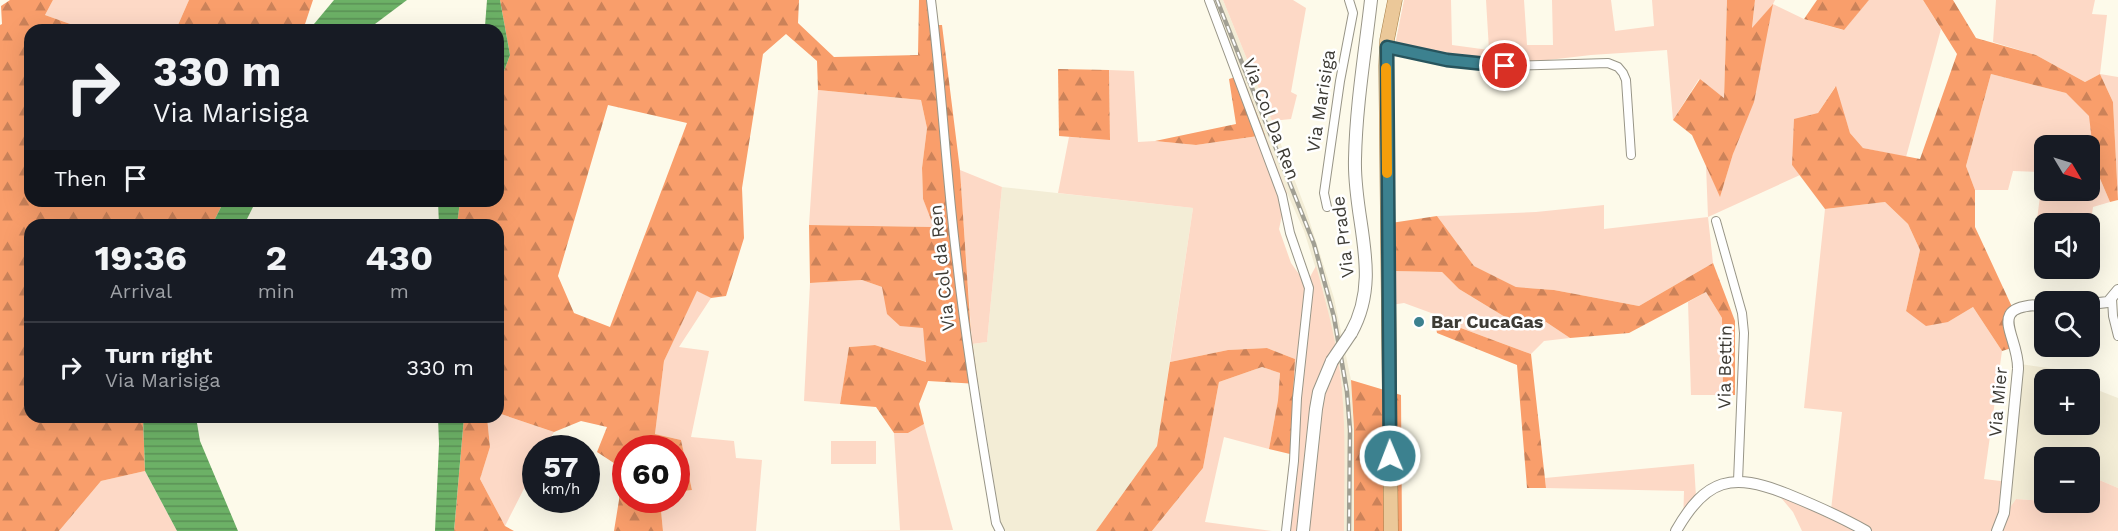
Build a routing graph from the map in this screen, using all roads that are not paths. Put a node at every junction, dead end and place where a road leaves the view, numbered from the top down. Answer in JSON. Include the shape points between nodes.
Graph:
{"nodes":[{"id":1,"x":931,"y":0,"type":"edge"},
{"id":2,"x":1209,"y":0,"type":"edge"},
{"id":3,"x":1348,"y":0,"type":"edge"},
{"id":4,"x":1371,"y":0,"type":"edge"},
{"id":5,"x":1395,"y":0,"type":"edge"},
{"id":6,"x":1387,"y":47,"type":"junction"},
{"id":7,"x":1631,"y":155,"type":"dead end"},
{"id":8,"x":1327,"y":207,"type":"dead end"},
{"id":9,"x":1716,"y":221,"type":"dead end"},
{"id":10,"x":2115,"y":294,"type":"edge"},
{"id":11,"x":2100,"y":304,"type":"edge"},
{"id":12,"x":2034,"y":306,"type":"edge"},
{"id":13,"x":2118,"y":336,"type":"edge"},
{"id":14,"x":1738,"y":481,"type":"junction"},
{"id":15,"x":1000,"y":531,"type":"edge"},
{"id":16,"x":1286,"y":531,"type":"edge"},
{"id":17,"x":1303,"y":531,"type":"edge"},
{"id":18,"x":1391,"y":531,"type":"edge"},
{"id":19,"x":1676,"y":531,"type":"edge"},
{"id":20,"x":1866,"y":531,"type":"edge"},
{"id":21,"x":1996,"y":531,"type":"edge"}],
"edges":[{"from":1,"to":15,"type":"street","name":"Via Col da Ren","via":[[958,272],[974,393]]},
{"from":2,"to":16,"type":"street","name":"Via Col Da Ren","via":[[1282,195],[1309,288]]},
{"from":3,"to":8,"type":"street","name":"Via Marisiga","via":[[1353,13],[1324,193]]},
{"from":4,"to":17,"type":"main road","name":"Via Prade","bridge":true,"via":[[1355,167],[1367,282],[1364,303],[1351,333],[1319,392]]},
{"from":5,"to":6,"type":"main road"},
{"from":6,"to":7,"type":"street","via":[[1477,65],[1599,62],[1618,67],[1626,80]]},
{"from":6,"to":18,"type":"main road"},
{"from":9,"to":14,"type":"street","name":"Via Bettin","via":[[1743,323]]},
{"from":10,"to":11,"type":"street"},
{"from":10,"to":13,"type":"street","via":[[2113,316]]},
{"from":12,"to":21,"type":"street","name":"Via Mier","via":[[2020,307],[2007,323],[2018,353],[2019,369],[2004,513]]},
{"from":14,"to":19,"type":"street","via":[[1704,495]]},
{"from":14,"to":20,"type":"street","via":[[1777,490]]}]}
